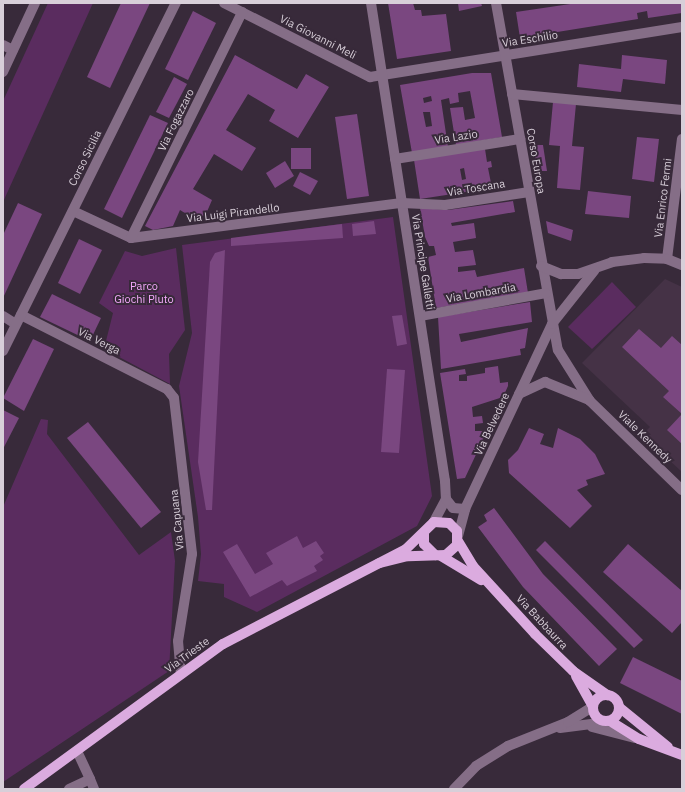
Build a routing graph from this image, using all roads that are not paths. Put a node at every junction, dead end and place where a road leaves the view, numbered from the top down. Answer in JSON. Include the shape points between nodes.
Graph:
{"nodes":[{"id":1,"x":35,"y":3,"type":"edge"},
{"id":2,"x":176,"y":3,"type":"edge"},
{"id":3,"x":224,"y":3,"type":"edge"},
{"id":4,"x":371,"y":3,"type":"edge"},
{"id":5,"x":496,"y":3,"type":"edge"},
{"id":6,"x":242,"y":12,"type":"junction"},
{"id":7,"x":682,"y":27,"type":"edge"},
{"id":8,"x":3,"y":45,"type":"edge"},
{"id":9,"x":13,"y":50,"type":"junction"},
{"id":10,"x":505,"y":55,"type":"junction"},
{"id":11,"x":3,"y":72,"type":"edge"},
{"id":12,"x":382,"y":76,"type":"junction"},
{"id":13,"x":512,"y":94,"type":"junction"},
{"id":14,"x":682,"y":110,"type":"edge"},
{"id":15,"x":520,"y":139,"type":"junction"},
{"id":16,"x":682,"y":139,"type":"edge"},
{"id":17,"x":395,"y":159,"type":"junction"},
{"id":18,"x":530,"y":192,"type":"junction"},
{"id":19,"x":402,"y":203,"type":"junction"},
{"id":20,"x":73,"y":211,"type":"junction"},
{"id":21,"x":132,"y":238,"type":"junction"},
{"id":22,"x":667,"y":259,"type":"junction"},
{"id":23,"x":682,"y":265,"type":"edge"},
{"id":24,"x":541,"y":266,"type":"junction"},
{"id":25,"x":594,"y":271,"type":"junction"},
{"id":26,"x":546,"y":293,"type":"junction"},
{"id":27,"x":3,"y":316,"type":"edge"},
{"id":28,"x":420,"y":316,"type":"junction"},
{"id":29,"x":19,"y":319,"type":"junction"},
{"id":30,"x":552,"y":324,"type":"junction"},
{"id":31,"x":3,"y":351,"type":"edge"},
{"id":32,"x":167,"y":389,"type":"joint"},
{"id":33,"x":519,"y":394,"type":"junction"},
{"id":34,"x":590,"y":401,"type":"junction"},
{"id":35,"x":682,"y":490,"type":"edge"},
{"id":36,"x":446,"y":499,"type":"junction"},
{"id":37,"x":465,"y":509,"type":"junction"},
{"id":38,"x":434,"y":522,"type":"junction"},
{"id":39,"x":424,"y":534,"type":"junction"},
{"id":40,"x":458,"y":538,"type":"junction"},
{"id":41,"x":438,"y":556,"type":"junction"},
{"id":42,"x":379,"y":563,"type":"junction"},
{"id":43,"x":494,"y":588,"type":"junction"},
{"id":44,"x":572,"y":671,"type":"junction"},
{"id":45,"x":181,"y":674,"type":"junction"},
{"id":46,"x":583,"y":686,"type":"junction"},
{"id":47,"x":608,"y":695,"type":"junction"},
{"id":48,"x":592,"y":706,"type":"junction"},
{"id":49,"x":619,"y":707,"type":"junction"},
{"id":50,"x":577,"y":716,"type":"junction"},
{"id":51,"x":608,"y":722,"type":"junction"},
{"id":52,"x":590,"y":726,"type":"junction"},
{"id":53,"x":552,"y":729,"type":"junction"},
{"id":54,"x":640,"y":739,"type":"junction"},
{"id":55,"x":77,"y":751,"type":"junction"},
{"id":56,"x":679,"y":754,"type":"edge"},
{"id":57,"x":90,"y":779,"type":"junction"},
{"id":58,"x":29,"y":788,"type":"edge"},
{"id":59,"x":69,"y":789,"type":"edge"},
{"id":60,"x":94,"y":789,"type":"edge"},
{"id":61,"x":454,"y":789,"type":"edge"}],
"edges":[{"from":1,"to":9,"type":"street"},
{"from":2,"to":20,"type":"street","name":"Corso Sicilia"},
{"from":3,"to":6,"type":"street","name":"Via Giovanni Meli"},
{"from":4,"to":12,"type":"street","name":"Via Principe Galletti"},
{"from":5,"to":10,"type":"street","name":"Corso Europa"},
{"from":6,"to":12,"type":"street","name":"Via Giovanni Meli","via":[[370,77]]},
{"from":6,"to":21,"type":"street","name":"Via Fogazzaro"},
{"from":7,"to":10,"type":"street","name":"Via Eschilio"},
{"from":8,"to":9,"type":"street"},
{"from":9,"to":11,"type":"street"},
{"from":10,"to":12,"type":"street","name":"Via Eschilio"},
{"from":10,"to":13,"type":"street","name":"Corso Europa"},
{"from":12,"to":17,"type":"street","name":"Via Principe Galletti"},
{"from":13,"to":14,"type":"street"},
{"from":13,"to":15,"type":"street","name":"Corso Europa"},
{"from":15,"to":17,"type":"street","name":"Via Lazio"},
{"from":15,"to":18,"type":"street","name":"Corso Europa"},
{"from":16,"to":22,"type":"street","name":"Via Enrico Fermi"},
{"from":17,"to":19,"type":"street","name":"Via Principe Galletti"},
{"from":18,"to":19,"type":"street","name":"Via Toscana","via":[[445,206]]},
{"from":18,"to":24,"type":"street","name":"Corso Europa"},
{"from":19,"to":21,"type":"street","name":"Via Luigi Pirandello"},
{"from":19,"to":28,"type":"street","name":"Via Principe Galletti"},
{"from":20,"to":21,"type":"street"},
{"from":20,"to":29,"type":"street","name":"Corso Sicilia"},
{"from":22,"to":23,"type":"street"},
{"from":22,"to":25,"type":"street","via":[[612,262]]},
{"from":24,"to":25,"type":"street","via":[[561,274]]},
{"from":24,"to":26,"type":"street","name":"Corso Europa"},
{"from":25,"to":30,"type":"street","name":"Via Belvedere"},
{"from":26,"to":28,"type":"street","name":"Via Lombardia"},
{"from":26,"to":30,"type":"street","name":"Corso Europa"},
{"from":27,"to":29,"type":"street"},
{"from":28,"to":36,"type":"street","name":"Via Principe Galletti"},
{"from":29,"to":31,"type":"street","name":"Corso Sicilia"},
{"from":29,"to":32,"type":"street","name":"Via Verga"},
{"from":30,"to":33,"type":"street","name":"Via Belvedere"},
{"from":30,"to":34,"type":"street","name":"Corso Europa","via":[[558,350]]},
{"from":32,"to":45,"type":"street","name":"Via Capuana","via":[[174,398],[191,532],[192,554],[178,640]]},
{"from":33,"to":34,"type":"street","via":[[545,382]]},
{"from":33,"to":37,"type":"street","name":"Via Belvedere"},
{"from":34,"to":35,"type":"street","name":"Viale Kennedy"},
{"from":36,"to":37,"type":"street","via":[[453,508]]},
{"from":36,"to":38,"type":"street"},
{"from":37,"to":40,"type":"street","name":"Via Belvedere"},
{"from":38,"to":39,"type":"main road"},
{"from":38,"to":40,"type":"main road","via":[[450,523]]},
{"from":39,"to":41,"type":"main road","via":[[424,544]]},
{"from":39,"to":42,"type":"main road"},
{"from":40,"to":41,"type":"main road","via":[[451,553]]},
{"from":40,"to":43,"type":"main road","name":"Via Babbaurra","via":[[473,566]]},
{"from":41,"to":42,"type":"main road","via":[[408,556]]},
{"from":41,"to":43,"type":"main road"},
{"from":42,"to":45,"type":"main road","name":"Via Trieste","via":[[223,644]]},
{"from":43,"to":44,"type":"main road","name":"Via Babbaurra"},
{"from":44,"to":46,"type":"main road"},
{"from":44,"to":47,"type":"main road"},
{"from":45,"to":55,"type":"main road","name":"Via Trieste"},
{"from":46,"to":48,"type":"main road"},
{"from":46,"to":50,"type":"street","via":[[582,708]]},
{"from":47,"to":48,"type":"main road","via":[[597,698]]},
{"from":47,"to":49,"type":"main road","via":[[615,699]]},
{"from":48,"to":50,"type":"street"},
{"from":48,"to":51,"type":"main road","via":[[597,719]]},
{"from":49,"to":51,"type":"main road","via":[[617,716]]},
{"from":49,"to":56,"type":"main road"},
{"from":50,"to":53,"type":"street"},
{"from":51,"to":52,"type":"street"},
{"from":51,"to":54,"type":"main road"},
{"from":52,"to":53,"type":"street"},
{"from":52,"to":54,"type":"street"},
{"from":53,"to":61,"type":"street","via":[[508,746],[476,766]]},
{"from":54,"to":56,"type":"main road"},
{"from":55,"to":57,"type":"street"},
{"from":55,"to":58,"type":"main road","name":"Via Trieste"},
{"from":57,"to":59,"type":"street"},
{"from":57,"to":60,"type":"street"}]}
